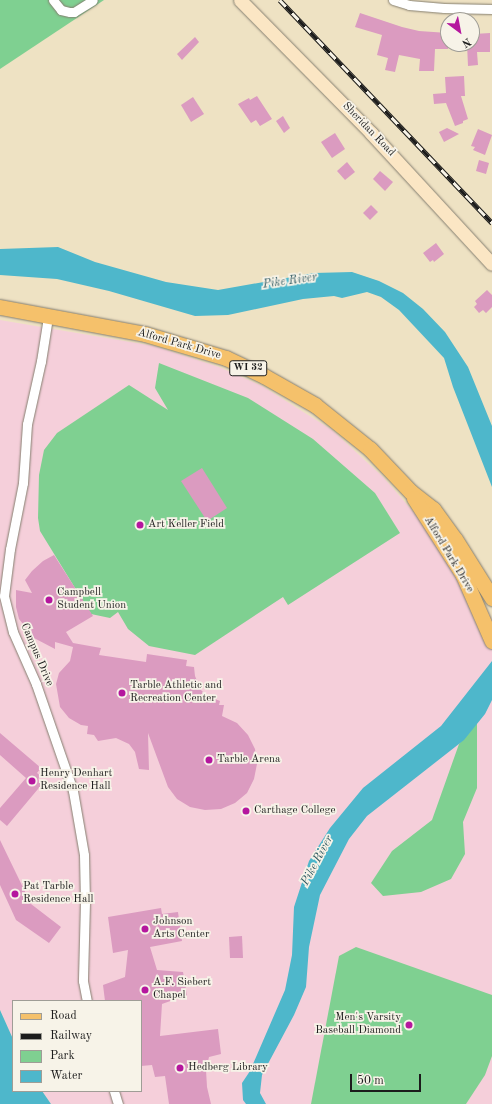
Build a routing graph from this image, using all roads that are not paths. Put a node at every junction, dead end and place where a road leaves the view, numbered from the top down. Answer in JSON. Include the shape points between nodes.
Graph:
{"nodes":[{"id":1,"x":54,"y":0,"type":"edge"},
{"id":2,"x":93,"y":0,"type":"edge"},
{"id":3,"x":240,"y":0,"type":"edge"},
{"id":4,"x":393,"y":0,"type":"edge"},
{"id":5,"x":492,"y":9,"type":"edge"},
{"id":6,"x":492,"y":264,"type":"edge"},
{"id":7,"x":0,"y":307,"type":"edge"},
{"id":8,"x":48,"y":317,"type":"junction"},
{"id":9,"x":411,"y":492,"type":"junction"},
{"id":10,"x":492,"y":598,"type":"edge"},
{"id":11,"x":492,"y":641,"type":"edge"},
{"id":12,"x":87,"y":1000,"type":"edge"},
{"id":13,"x":114,"y":1092,"type":"edge"},
{"id":14,"x":118,"y":1104,"type":"edge"}],
"edges":[{"from":1,"to":2,"type":"street","via":[[61,10],[74,12]]},
{"from":3,"to":6,"type":"street","name":"Sheridan Road","via":[[371,133]]},
{"from":4,"to":5,"type":"street","via":[[409,5]]},
{"from":7,"to":8,"type":"main road","name":"Alford Park Drive","number":"WI 32"},
{"from":8,"to":9,"type":"main road","name":"Alford Park Drive","number":"WI 32","via":[[145,334],[226,358],[264,376],[316,404],[370,449]]},
{"from":8,"to":12,"type":"street","name":"Campus Drive","via":[[28,417],[23,483],[4,596],[13,632],[36,684],[73,791],[84,855],[83,981]]},
{"from":9,"to":10,"type":"main road","name":"Alford Park Drive","number":"WI 32","via":[[433,508]]},
{"from":9,"to":11,"type":"main road","name":"Alford Park Drive","number":"WI 32","via":[[462,575]]},
{"from":13,"to":14,"type":"street"}]}
